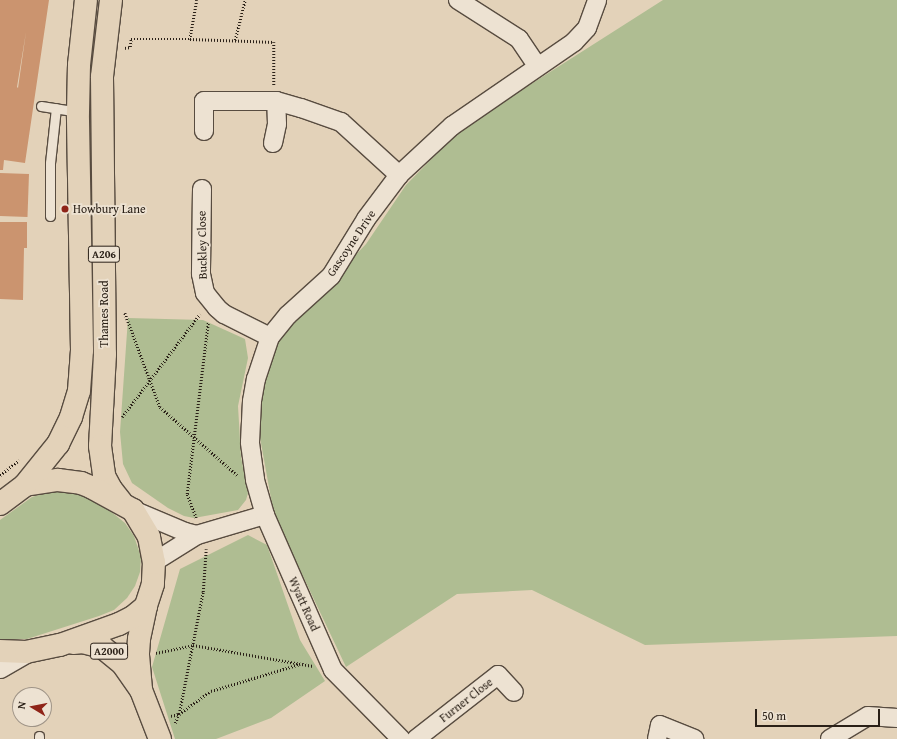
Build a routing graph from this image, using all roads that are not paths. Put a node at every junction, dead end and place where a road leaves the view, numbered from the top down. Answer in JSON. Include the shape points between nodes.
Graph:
{"nodes":[{"id":1,"x":86,"y":0,"type":"edge"},
{"id":2,"x":111,"y":0,"type":"edge"},
{"id":3,"x":458,"y":0,"type":"edge"},
{"id":4,"x":597,"y":0,"type":"edge"},
{"id":5,"x":536,"y":66,"type":"junction"},
{"id":6,"x":276,"y":101,"type":"junction"},
{"id":7,"x":41,"y":106,"type":"dead end"},
{"id":8,"x":56,"y":108,"type":"junction"},
{"id":9,"x":78,"y":112,"type":"junction"},
{"id":10,"x":204,"y":131,"type":"dead end"},
{"id":11,"x":273,"y":143,"type":"dead end"},
{"id":12,"x":399,"y":175,"type":"junction"},
{"id":13,"x":202,"y":189,"type":"dead end"},
{"id":14,"x":50,"y":216,"type":"dead end"},
{"id":15,"x":270,"y":337,"type":"junction"},
{"id":16,"x":25,"y":485,"type":"junction"},
{"id":17,"x":0,"y":504,"type":"edge"},
{"id":18,"x":127,"y":506,"type":"junction"},
{"id":19,"x":265,"y":515,"type":"junction"},
{"id":20,"x":198,"y":531,"type":"junction"},
{"id":21,"x":154,"y":562,"type":"junction"},
{"id":22,"x":146,"y":606,"type":"junction"},
{"id":23,"x":60,"y":645,"type":"junction"},
{"id":24,"x":0,"y":651,"type":"edge"},
{"id":25,"x":26,"y":652,"type":"junction"},
{"id":26,"x":0,"y":667,"type":"edge"},
{"id":27,"x":141,"y":690,"type":"junction"},
{"id":28,"x":514,"y":692,"type":"dead end"},
{"id":29,"x":897,"y":718,"type":"edge"},
{"id":30,"x":166,"y":733,"type":"edge"},
{"id":31,"x":401,"y":739,"type":"edge"},
{"id":32,"x":416,"y":739,"type":"edge"},
{"id":33,"x":657,"y":739,"type":"edge"},
{"id":34,"x":694,"y":739,"type":"edge"},
{"id":35,"x":830,"y":739,"type":"edge"}],
"edges":[{"from":1,"to":9,"type":"main road","name":"Thames Road","number":"A206","via":[[79,65]]},
{"from":2,"to":18,"type":"main road","name":"Thames Road","number":"A206","via":[[102,77],[105,354],[100,446],[104,476],[111,489]]},
{"from":3,"to":5,"type":"street","via":[[519,39]]},
{"from":4,"to":5,"type":"street","name":"Gascoyne Drive","via":[[587,28],[574,42]]},
{"from":5,"to":12,"type":"street","name":"Gascoyne Drive","via":[[452,126]]},
{"from":6,"to":10,"type":"street","via":[[204,101]]},
{"from":6,"to":11,"type":"street","via":[[277,124]]},
{"from":6,"to":12,"type":"street","via":[[341,122]]},
{"from":7,"to":8,"type":"lane"},
{"from":8,"to":9,"type":"lane"},
{"from":8,"to":14,"type":"lane","via":[[50,163]]},
{"from":9,"to":16,"type":"main road","name":"Thames Road","number":"A206","via":[[82,350],[79,391],[71,417],[58,444]]},
{"from":12,"to":15,"type":"street","name":"Gascoyne Drive","via":[[366,219],[330,276],[288,315]]},
{"from":13,"to":15,"type":"street","name":"Buckley Close","via":[[201,274],[205,293],[224,314]]},
{"from":15,"to":19,"type":"street","name":"Gascoyne Drive","via":[[256,379],[250,442],[255,479]]},
{"from":16,"to":17,"type":"main road","name":"Thames Road"},
{"from":16,"to":18,"type":"main road","name":"Thames Road","via":[[58,480],[81,483]]},
{"from":18,"to":20,"type":"street","via":[[185,532]]},
{"from":18,"to":21,"type":"main road","name":"Thames Road","via":[[148,537]]},
{"from":19,"to":20,"type":"street"},
{"from":19,"to":31,"type":"street","name":"Wyatt Road","via":[[333,670]]},
{"from":20,"to":21,"type":"street"},
{"from":21,"to":22,"type":"main road","name":"Thames Road","via":[[153,584]]},
{"from":22,"to":23,"type":"main road","via":[[119,624]]},
{"from":22,"to":27,"type":"main road","number":"A2000","via":[[138,655]]},
{"from":23,"to":25,"type":"main road"},
{"from":23,"to":27,"type":"main road","number":"A2000","via":[[83,642],[102,647],[122,663]]},
{"from":24,"to":25,"type":"main road"},
{"from":25,"to":26,"type":"street"},
{"from":27,"to":30,"type":"main road","number":"A2000"},
{"from":28,"to":32,"type":"street","name":"Furner Close","via":[[498,675]]},
{"from":29,"to":35,"type":"street","via":[[868,716]]},
{"from":33,"to":34,"type":"street","via":[[660,725]]}]}
